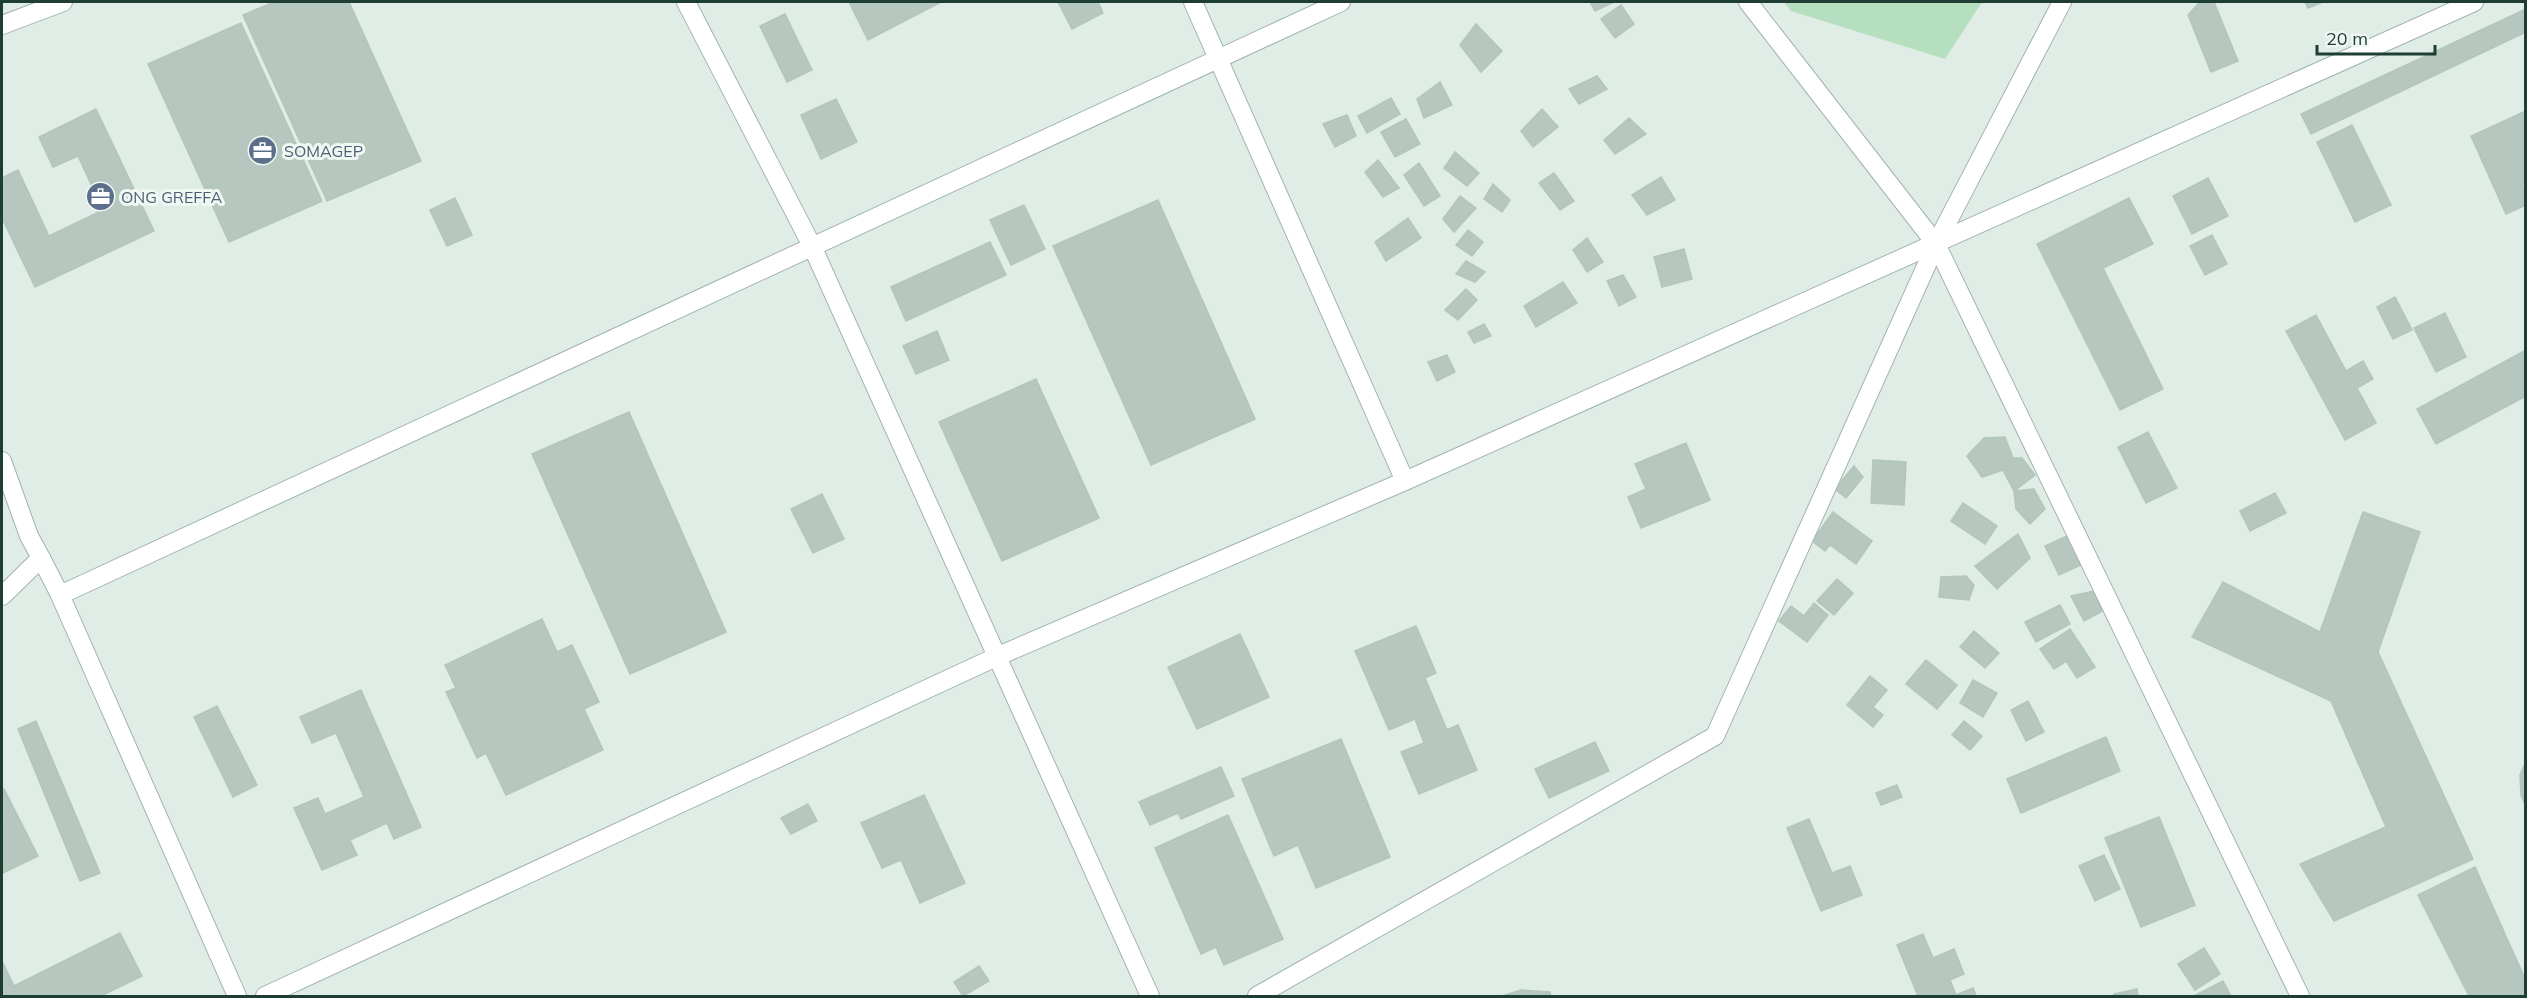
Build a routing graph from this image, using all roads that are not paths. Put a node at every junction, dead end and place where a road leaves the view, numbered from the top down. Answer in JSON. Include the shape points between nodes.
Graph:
{"nodes":[{"id":1,"x":63,"y":2,"type":"edge"},
{"id":2,"x":686,"y":2,"type":"edge"},
{"id":3,"x":1193,"y":2,"type":"edge"},
{"id":4,"x":1341,"y":2,"type":"edge"},
{"id":5,"x":1748,"y":2,"type":"edge"},
{"id":6,"x":2062,"y":2,"type":"edge"},
{"id":7,"x":2474,"y":2,"type":"edge"},
{"id":8,"x":2,"y":25,"type":"edge"},
{"id":9,"x":1219,"y":57,"type":"junction"},
{"id":10,"x":1936,"y":244,"type":"junction"},
{"id":11,"x":812,"y":246,"type":"junction"},
{"id":12,"x":2,"y":461,"type":"edge"},
{"id":13,"x":1405,"y":481,"type":"junction"},
{"id":14,"x":41,"y":558,"type":"junction"},
{"id":15,"x":60,"y":595,"type":"junction"},
{"id":16,"x":2,"y":596,"type":"edge"},
{"id":17,"x":996,"y":657,"type":"junction"},
{"id":18,"x":237,"y":996,"type":"edge"},
{"id":19,"x":265,"y":996,"type":"edge"},
{"id":20,"x":1150,"y":996,"type":"edge"},
{"id":21,"x":1257,"y":996,"type":"edge"},
{"id":22,"x":2300,"y":996,"type":"edge"}],
"edges":[{"from":1,"to":8,"type":"street"},
{"from":2,"to":11,"type":"street"},
{"from":3,"to":9,"type":"street"},
{"from":4,"to":9,"type":"street"},
{"from":5,"to":10,"type":"street"},
{"from":6,"to":10,"type":"street"},
{"from":7,"to":10,"type":"street"},
{"from":9,"to":11,"type":"street"},
{"from":9,"to":13,"type":"street"},
{"from":10,"to":13,"type":"street"},
{"from":10,"to":21,"type":"street","via":[[1715,735]]},
{"from":10,"to":22,"type":"street"},
{"from":11,"to":15,"type":"street"},
{"from":11,"to":17,"type":"street"},
{"from":12,"to":14,"type":"street"},
{"from":13,"to":17,"type":"street"},
{"from":14,"to":15,"type":"street"},
{"from":14,"to":16,"type":"street"},
{"from":15,"to":18,"type":"street"},
{"from":17,"to":19,"type":"street"},
{"from":17,"to":20,"type":"street"}]}
